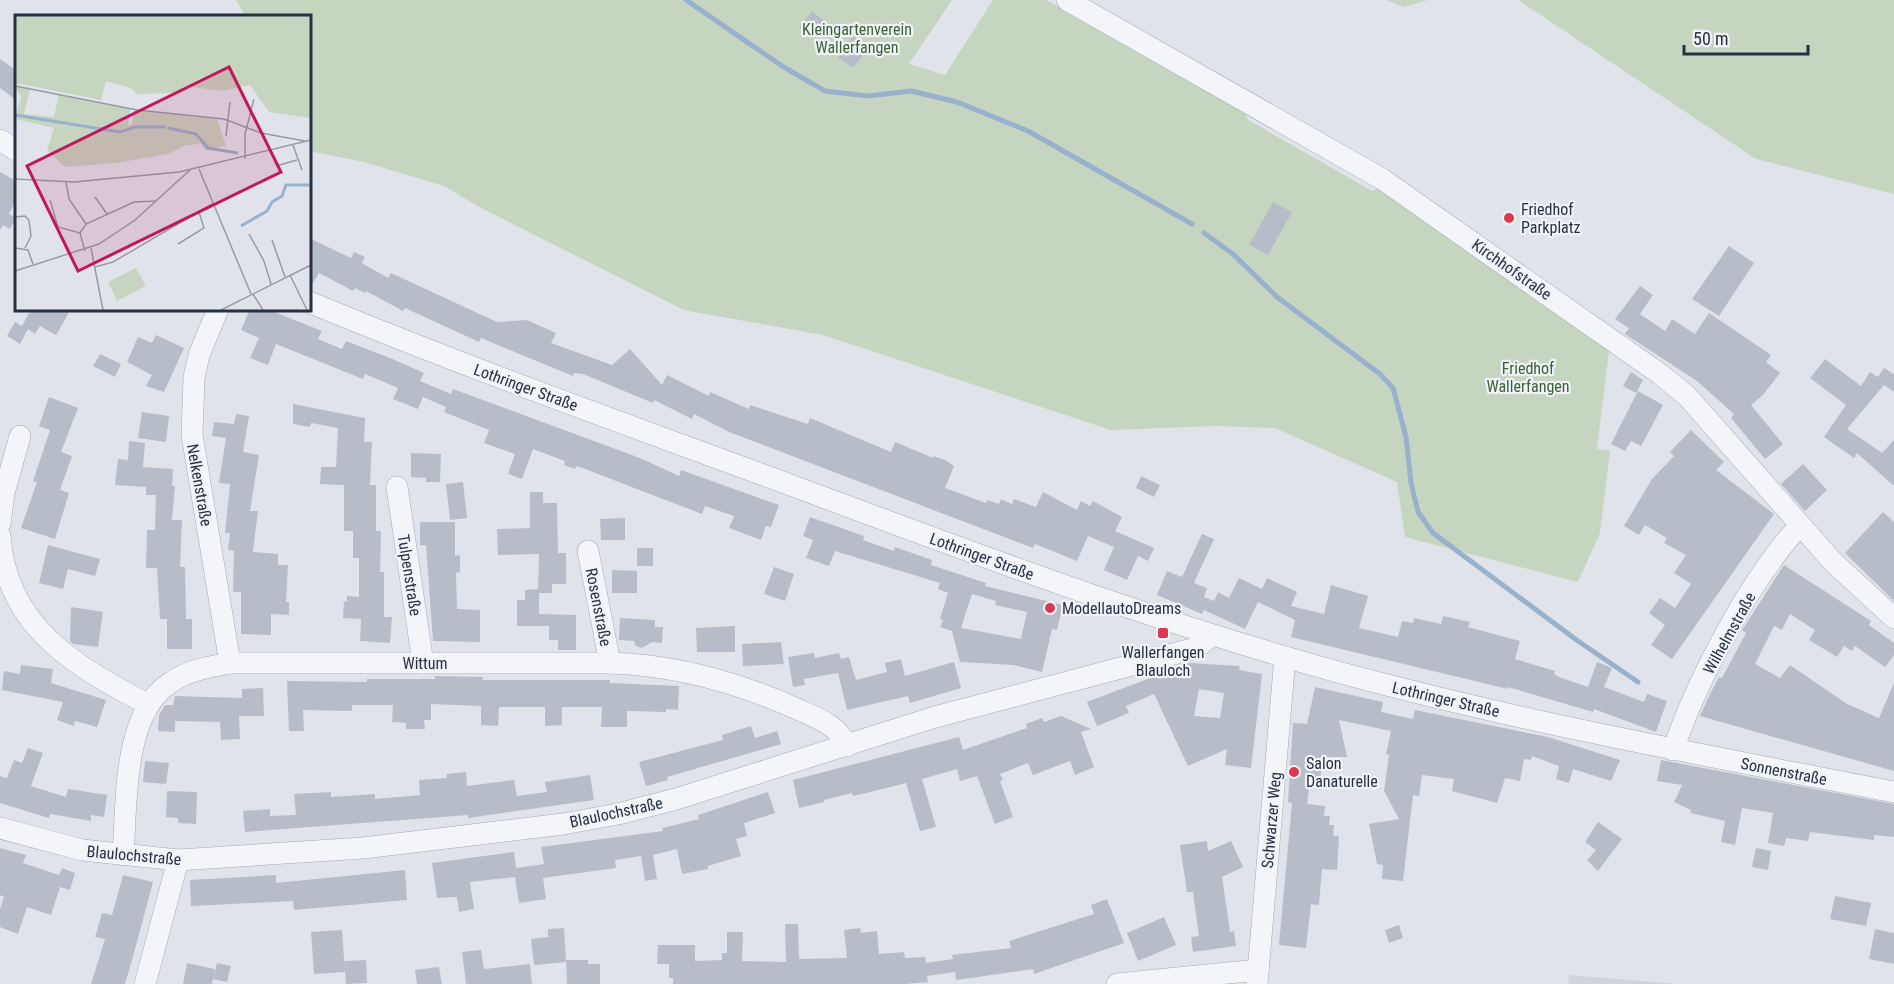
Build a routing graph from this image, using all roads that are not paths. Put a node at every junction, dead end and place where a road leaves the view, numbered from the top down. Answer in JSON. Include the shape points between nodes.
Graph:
{"nodes":[{"id":1,"x":1066,"y":0,"type":"edge"},
{"id":2,"x":0,"y":141,"type":"edge"},
{"id":3,"x":15,"y":149,"type":"edge"},
{"id":4,"x":310,"y":302,"type":"edge"},
{"id":5,"x":218,"y":310,"type":"edge"},
{"id":6,"x":20,"y":436,"type":"dead end"},
{"id":7,"x":397,"y":487,"type":"dead end"},
{"id":8,"x":0,"y":524,"type":"edge"},
{"id":9,"x":1800,"y":525,"type":"junction"},
{"id":10,"x":0,"y":536,"type":"edge"},
{"id":11,"x":588,"y":551,"type":"dead end"},
{"id":12,"x":1894,"y":618,"type":"edge"},
{"id":13,"x":1212,"y":635,"type":"junction"},
{"id":14,"x":1285,"y":657,"type":"junction"},
{"id":15,"x":230,"y":663,"type":"junction"},
{"id":16,"x":423,"y":663,"type":"junction"},
{"id":17,"x":610,"y":663,"type":"junction"},
{"id":18,"x":149,"y":705,"type":"junction"},
{"id":19,"x":847,"y":746,"type":"junction"},
{"id":20,"x":1673,"y":750,"type":"junction"},
{"id":21,"x":1894,"y":792,"type":"edge"},
{"id":22,"x":0,"y":828,"type":"edge"},
{"id":23,"x":123,"y":855,"type":"junction"},
{"id":24,"x":178,"y":860,"type":"junction"},
{"id":25,"x":1258,"y":977,"type":"edge"},
{"id":26,"x":1127,"y":983,"type":"edge"},
{"id":27,"x":145,"y":984,"type":"edge"}],
"edges":[{"from":1,"to":9,"type":"street","name":"Kirchhofstraße","via":[[1382,179],[1590,323],[1687,396]]},
{"from":2,"to":3,"type":"street"},
{"from":4,"to":13,"type":"street","name":"Lothringer Straße","via":[[947,543]]},
{"from":5,"to":15,"type":"street","name":"Nelkenstraße","via":[[194,378],[192,435]]},
{"from":6,"to":8,"type":"street"},
{"from":7,"to":16,"type":"street","name":"Tulpenstraße"},
{"from":9,"to":12,"type":"street","name":"Kirchhofstraße","via":[[1833,562]]},
{"from":9,"to":20,"type":"street","name":"Wilhelmstraße","via":[[1767,568],[1730,628],[1694,696]]},
{"from":10,"to":18,"type":"street","via":[[9,580],[24,611],[45,638],[90,674]]},
{"from":11,"to":17,"type":"street","name":"Rosenstraße"},
{"from":13,"to":14,"type":"street","name":"Lothringer Straße"},
{"from":13,"to":19,"type":"street","name":"Blaulochstraße","via":[[1196,648],[1018,694]]},
{"from":14,"to":20,"type":"street","name":"Lothringer Straße","via":[[1451,701]]},
{"from":14,"to":25,"type":"street","name":"Schwarzer Weg"},
{"from":15,"to":16,"type":"street","name":"Wittum"},
{"from":15,"to":18,"type":"street","name":"Wittum","via":[[181,676]]},
{"from":16,"to":17,"type":"street","name":"Wittum"},
{"from":17,"to":19,"type":"street","name":"Wittum","via":[[671,668],[734,684],[830,725],[843,736]]},
{"from":18,"to":23,"type":"street","name":"Wittum","via":[[131,753]]},
{"from":19,"to":24,"type":"street","name":"Blaulochstraße","via":[[676,799],[563,824],[363,848]]},
{"from":20,"to":21,"type":"street","name":"Sonnenstraße"},
{"from":22,"to":23,"type":"street","name":"Blaulochstraße","via":[[82,850]]},
{"from":23,"to":24,"type":"street","name":"Blaulochstraße"},
{"from":24,"to":27,"type":"street"},
{"from":25,"to":26,"type":"street"}]}
